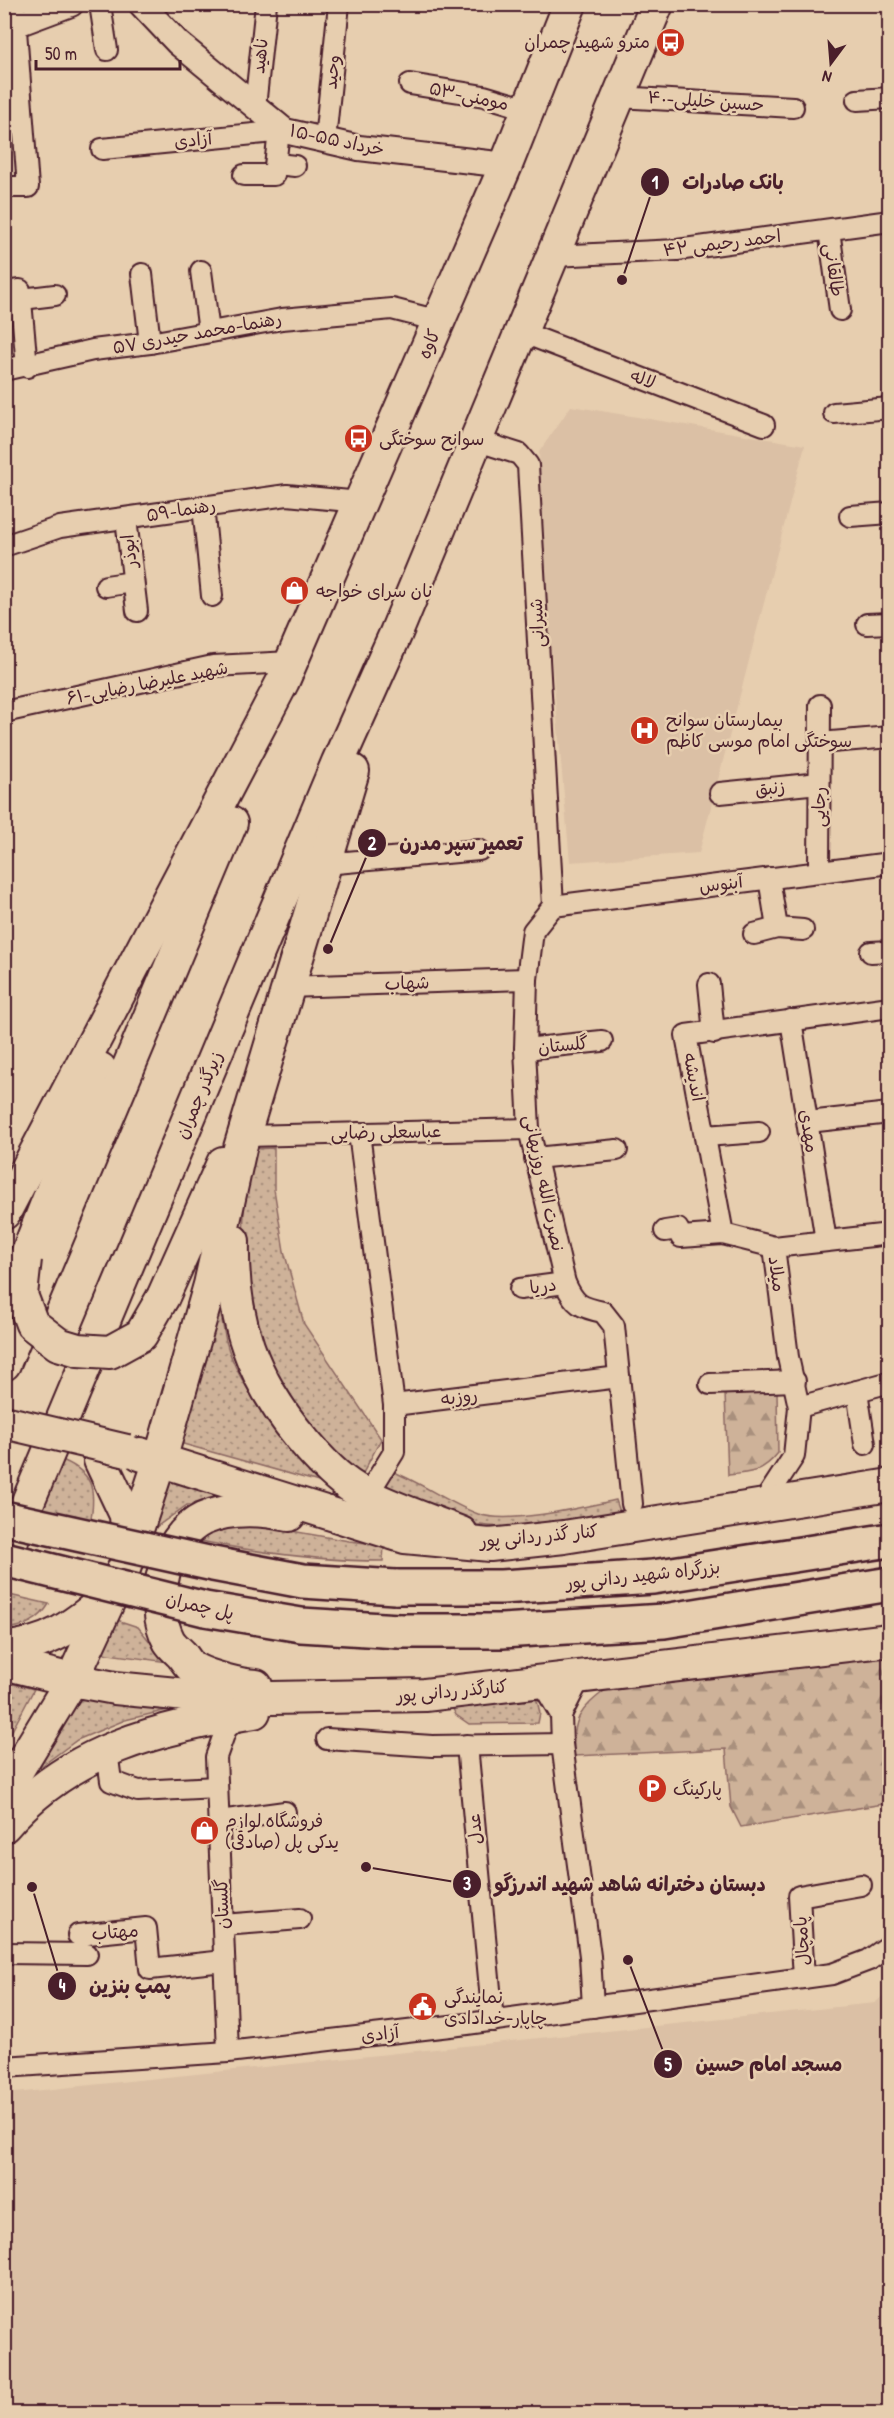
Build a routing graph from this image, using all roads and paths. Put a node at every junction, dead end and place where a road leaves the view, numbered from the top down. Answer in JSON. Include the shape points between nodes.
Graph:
{"nodes":[{"id":1,"x":71,"y":4,"type":"edge"},
{"id":2,"x":100,"y":4,"type":"edge"},
{"id":3,"x":141,"y":4,"type":"edge"},
{"id":4,"x":266,"y":4,"type":"edge"},
{"id":5,"x":339,"y":4,"type":"edge"},
{"id":6,"x":570,"y":4,"type":"edge"},
{"id":7,"x":657,"y":4,"type":"edge"},
{"id":8,"x":11,"y":19,"type":"edge"},
{"id":9,"x":107,"y":50,"type":"dead end"},
{"id":10,"x":410,"y":84,"type":"dead end"},
{"id":11,"x":618,"y":97,"type":"junction"},
{"id":12,"x":890,"y":98,"type":"edge"},
{"id":13,"x":857,"y":100,"type":"dead end"},
{"id":14,"x":255,"y":107,"type":"junction"},
{"id":15,"x":793,"y":107,"type":"dead end"},
{"id":16,"x":528,"y":109,"type":"junction"},
{"id":17,"x":282,"y":131,"type":"junction"},
{"id":18,"x":325,"y":140,"type":"junction"},
{"id":19,"x":102,"y":149,"type":"dead end"},
{"id":20,"x":506,"y":165,"type":"junction"},
{"id":21,"x":244,"y":175,"type":"dead end"},
{"id":22,"x":4,"y":187,"type":"edge"},
{"id":23,"x":890,"y":221,"type":"edge"},
{"id":24,"x":829,"y":230,"type":"junction"},
{"id":25,"x":554,"y":256,"type":"junction"},
{"id":26,"x":201,"y":271,"type":"dead end"},
{"id":27,"x":142,"y":274,"type":"dead end"},
{"id":28,"x":15,"y":294,"type":"edge"},
{"id":29,"x":55,"y":295,"type":"dead end"},
{"id":30,"x":840,"y":310,"type":"dead end"},
{"id":31,"x":439,"y":321,"type":"junction"},
{"id":32,"x":209,"y":332,"type":"junction"},
{"id":33,"x":521,"y":332,"type":"junction"},
{"id":34,"x":150,"y":343,"type":"junction"},
{"id":35,"x":27,"y":367,"type":"junction"},
{"id":36,"x":4,"y":370,"type":"edge"},
{"id":37,"x":890,"y":408,"type":"edge"},
{"id":38,"x":834,"y":413,"type":"dead end"},
{"id":39,"x":764,"y":425,"type":"dead end"},
{"id":40,"x":476,"y":440,"type":"junction"},
{"id":41,"x":360,"y":502,"type":"junction"},
{"id":42,"x":203,"y":506,"type":"junction"},
{"id":43,"x":890,"y":513,"type":"edge"},
{"id":44,"x":850,"y":516,"type":"dead end"},
{"id":45,"x":126,"y":519,"type":"junction"},
{"id":46,"x":4,"y":546,"type":"edge"},
{"id":47,"x":133,"y":582,"type":"junction"},
{"id":48,"x":106,"y":586,"type":"dead end"},
{"id":49,"x":212,"y":596,"type":"dead end"},
{"id":50,"x":137,"y":611,"type":"dead end"},
{"id":51,"x":890,"y":623,"type":"edge"},
{"id":52,"x":867,"y":624,"type":"dead end"},
{"id":53,"x":396,"y":633,"type":"junction"},
{"id":54,"x":287,"y":672,"type":"junction"},
{"id":55,"x":820,"y":705,"type":"dead end"},
{"id":56,"x":4,"y":712,"type":"edge"},
{"id":57,"x":890,"y":737,"type":"edge"},
{"id":58,"x":820,"y":743,"type":"junction"},
{"id":59,"x":819,"y":783,"type":"junction"},
{"id":60,"x":720,"y":793,"type":"dead end"},
{"id":61,"x":479,"y":850,"type":"dead end"},
{"id":62,"x":890,"y":863,"type":"edge"},
{"id":63,"x":325,"y":864,"type":"junction"},
{"id":64,"x":819,"y":872,"type":"junction"},
{"id":65,"x":769,"y":878,"type":"junction"},
{"id":66,"x":553,"y":906,"type":"junction"},
{"id":67,"x":777,"y":928,"type":"junction"},
{"id":68,"x":155,"y":929,"type":"junction"},
{"id":69,"x":803,"y":930,"type":"dead end"},
{"id":70,"x":754,"y":934,"type":"dead end"},
{"id":71,"x":527,"y":978,"type":"junction"},
{"id":72,"x":709,"y":984,"type":"dead end"},
{"id":73,"x":287,"y":987,"type":"junction"},
{"id":74,"x":890,"y":1007,"type":"edge"},
{"id":75,"x":791,"y":1020,"type":"junction"},
{"id":76,"x":714,"y":1033,"type":"junction"},
{"id":77,"x":602,"y":1041,"type":"dead end"},
{"id":78,"x":525,"y":1049,"type":"junction"},
{"id":79,"x":262,"y":1073,"type":"junction"},
{"id":80,"x":890,"y":1113,"type":"edge"},
{"id":81,"x":808,"y":1122,"type":"junction"},
{"id":82,"x":530,"y":1129,"type":"junction"},
{"id":83,"x":759,"y":1132,"type":"dead end"},
{"id":84,"x":358,"y":1133,"type":"junction"},
{"id":85,"x":705,"y":1136,"type":"junction"},
{"id":86,"x":242,"y":1142,"type":"junction"},
{"id":87,"x":617,"y":1150,"type":"dead end"},
{"id":88,"x":535,"y":1158,"type":"junction"},
{"id":89,"x":4,"y":1213,"type":"edge"},
{"id":90,"x":665,"y":1231,"type":"dead end"},
{"id":91,"x":723,"y":1234,"type":"junction"},
{"id":92,"x":890,"y":1234,"type":"edge"},
{"id":93,"x":826,"y":1241,"type":"junction"},
{"id":94,"x":774,"y":1247,"type":"junction"},
{"id":95,"x":565,"y":1283,"type":"junction"},
{"id":96,"x":520,"y":1289,"type":"dead end"},
{"id":97,"x":4,"y":1364,"type":"edge"},
{"id":98,"x":619,"y":1377,"type":"junction"},
{"id":99,"x":795,"y":1381,"type":"junction"},
{"id":100,"x":890,"y":1382,"type":"edge"},
{"id":101,"x":710,"y":1384,"type":"dead end"},
{"id":102,"x":857,"y":1392,"type":"junction"},
{"id":103,"x":394,"y":1405,"type":"junction"},
{"id":104,"x":799,"y":1407,"type":"junction"},
{"id":105,"x":4,"y":1422,"type":"edge"},
{"id":106,"x":865,"y":1444,"type":"dead end"},
{"id":107,"x":114,"y":1455,"type":"junction"},
{"id":108,"x":160,"y":1460,"type":"junction"},
{"id":109,"x":890,"y":1485,"type":"edge"},
{"id":110,"x":368,"y":1494,"type":"junction"},
{"id":111,"x":632,"y":1504,"type":"dead end"},
{"id":112,"x":762,"y":1505,"type":"junction"},
{"id":113,"x":4,"y":1518,"type":"edge"},
{"id":114,"x":405,"y":1537,"type":"junction"},
{"id":115,"x":890,"y":1540,"type":"edge"},
{"id":116,"x":490,"y":1545,"type":"junction"},
{"id":117,"x":129,"y":1554,"type":"junction"},
{"id":118,"x":4,"y":1559,"type":"edge"},
{"id":119,"x":890,"y":1584,"type":"edge"},
{"id":120,"x":112,"y":1595,"type":"junction"},
{"id":121,"x":890,"y":1640,"type":"edge"},
{"id":122,"x":11,"y":1656,"type":"edge"},
{"id":123,"x":580,"y":1678,"type":"junction"},
{"id":124,"x":72,"y":1680,"type":"junction"},
{"id":125,"x":542,"y":1683,"type":"junction"},
{"id":126,"x":425,"y":1695,"type":"junction"},
{"id":127,"x":242,"y":1714,"type":"junction"},
{"id":128,"x":561,"y":1715,"type":"junction"},
{"id":129,"x":188,"y":1725,"type":"junction"},
{"id":130,"x":327,"y":1739,"type":"dead end"},
{"id":131,"x":562,"y":1744,"type":"junction"},
{"id":132,"x":467,"y":1745,"type":"junction"},
{"id":133,"x":107,"y":1751,"type":"junction"},
{"id":134,"x":216,"y":1756,"type":"junction"},
{"id":135,"x":217,"y":1786,"type":"junction"},
{"id":136,"x":4,"y":1792,"type":"edge"},
{"id":137,"x":285,"y":1812,"type":"dead end"},
{"id":138,"x":219,"y":1821,"type":"junction"},
{"id":139,"x":4,"y":1826,"type":"edge"},
{"id":140,"x":861,"y":1885,"type":"dead end"},
{"id":141,"x":300,"y":1920,"type":"dead end"},
{"id":142,"x":223,"y":1925,"type":"junction"},
{"id":143,"x":78,"y":1935,"type":"dead end"},
{"id":144,"x":890,"y":1945,"type":"edge"},
{"id":145,"x":4,"y":1953,"type":"edge"},
{"id":146,"x":87,"y":1954,"type":"dead end"},
{"id":147,"x":224,"y":1961,"type":"junction"},
{"id":148,"x":804,"y":1978,"type":"junction"},
{"id":149,"x":593,"y":2007,"type":"junction"},
{"id":150,"x":493,"y":2021,"type":"junction"},
{"id":151,"x":228,"y":2052,"type":"junction"},
{"id":152,"x":4,"y":2067,"type":"edge"}],
"edges":[{"from":1,"to":8,"type":"street"},
{"from":2,"to":9,"type":"street"},
{"from":3,"to":14,"type":"street","name":"۱۵-۵۵ خرداد","via":[[178,43]]},
{"from":4,"to":14,"type":"street","name":"ناهید"},
{"from":5,"to":18,"type":"street","name":"وحید"},
{"from":6,"to":16,"type":"main road","name":"کاوه"},
{"from":7,"to":11,"type":"main road"},
{"from":8,"to":22,"type":"street","via":[[28,187]]},
{"from":10,"to":16,"type":"street","name":"۵۳-مومنی","via":[[484,96]]},
{"from":11,"to":15,"type":"street","name":"۴۰-حسین خلیلی"},
{"from":11,"to":25,"type":"main road"},
{"from":12,"to":13,"type":"street"},
{"from":14,"to":17,"type":"street","name":"۱۵-۵۵ خرداد"},
{"from":16,"to":20,"type":"main road","name":"کاوه"},
{"from":17,"to":18,"type":"street","name":"۱۵-۵۵ خرداد"},
{"from":17,"to":19,"type":"street","name":"آزادی"},
{"from":17,"to":21,"type":"street","via":[[286,165],[274,175]]},
{"from":18,"to":20,"type":"street","name":"۱۵-۵۵ خرداد","via":[[359,148]]},
{"from":20,"to":31,"type":"main road","name":"کاوه"},
{"from":23,"to":24,"type":"street","name":"۴۲ احمد رحیمی"},
{"from":24,"to":25,"type":"street","name":"۴۲ احمد رحیمی","via":[[677,250]]},
{"from":24,"to":30,"type":"street","name":"طالقانی"},
{"from":25,"to":33,"type":"main road"},
{"from":26,"to":32,"type":"street"},
{"from":27,"to":34,"type":"street"},
{"from":28,"to":29,"type":"street"},
{"from":28,"to":35,"type":"street"},
{"from":31,"to":32,"type":"street","name":"۵۷ رهنما-محمد حیدری","via":[[392,309],[282,319]]},
{"from":31,"to":41,"type":"main road","name":"کاوه"},
{"from":32,"to":34,"type":"street","name":"۵۷ رهنما-محمد حیدری"},
{"from":33,"to":39,"type":"street","name":"لاله"},
{"from":33,"to":40,"type":"main road"},
{"from":34,"to":35,"type":"street","name":"۵۷ رهنما-محمد حیدری","via":[[93,350]]},
{"from":35,"to":36,"type":"street","name":"۵۷ رهنما-محمد حیدری"},
{"from":37,"to":38,"type":"street"},
{"from":40,"to":53,"type":"main road"},
{"from":40,"to":66,"type":"street","name":"شیرانی","via":[[519,454],[528,465]]},
{"from":41,"to":42,"type":"street","name":"۵۹-رهنما","via":[[287,495]]},
{"from":41,"to":54,"type":"main road","name":"کاوه"},
{"from":42,"to":45,"type":"street","name":"۵۹-رهنما"},
{"from":42,"to":49,"type":"street"},
{"from":43,"to":44,"type":"street"},
{"from":45,"to":46,"type":"street","name":"۵۹-رهنما","via":[[60,527]]},
{"from":45,"to":47,"type":"street","name":"ابوذر"},
{"from":47,"to":48,"type":"street","name":"ابوذر"},
{"from":47,"to":50,"type":"street","name":"ابوذر"},
{"from":51,"to":52,"type":"street"},
{"from":53,"to":63,"type":"main road"},
{"from":53,"to":118,"type":"main road","name":"زیرگذر چمران","via":[[338,762]]},
{"from":54,"to":56,"type":"street","name":"۶۱-شهید علیرضا رضایی","via":[[213,666]]},
{"from":54,"to":68,"type":"main road"},
{"from":54,"to":97,"type":"main road","via":[[268,734]]},
{"from":55,"to":58,"type":"street","name":"رجایی"},
{"from":57,"to":58,"type":"street"},
{"from":58,"to":59,"type":"street","name":"رجایی"},
{"from":59,"to":60,"type":"street","name":"زنبق"},
{"from":59,"to":64,"type":"street","name":"رجایی"},
{"from":61,"to":63,"type":"street"},
{"from":62,"to":64,"type":"street","name":"آبنوس"},
{"from":63,"to":73,"type":"main road"},
{"from":64,"to":65,"type":"street","name":"آبنوس"},
{"from":65,"to":66,"type":"street","name":"آبنوس"},
{"from":65,"to":67,"type":"street"},
{"from":66,"to":71,"type":"street","name":"نصرت الله روزبهانی","via":[[533,931]]},
{"from":67,"to":69,"type":"street"},
{"from":67,"to":70,"type":"street"},
{"from":68,"to":79,"type":"main road","bridge":true,"via":[[25,1259],[21,1295],[32,1324],[58,1344],[78,1350],[110,1352],[141,1335],[163,1297]]},
{"from":68,"to":89,"type":"main road"},
{"from":71,"to":73,"type":"street","name":"شهاب"},
{"from":71,"to":78,"type":"street","name":"نصرت الله روزبهانی"},
{"from":72,"to":76,"type":"street"},
{"from":73,"to":79,"type":"main road"},
{"from":74,"to":75,"type":"street","name":"اندیشه"},
{"from":75,"to":76,"type":"street","name":"اندیشه"},
{"from":75,"to":81,"type":"street","name":"مهدی"},
{"from":76,"to":85,"type":"street","name":"اندیشه","via":[[686,1035]]},
{"from":77,"to":78,"type":"street","name":"گلستان"},
{"from":78,"to":82,"type":"street","name":"نصرت الله روزبهانی"},
{"from":79,"to":86,"type":"main road"},
{"from":80,"to":81,"type":"street"},
{"from":81,"to":93,"type":"street","name":"مهدی"},
{"from":82,"to":84,"type":"street","name":"عباسعلی رضایی"},
{"from":82,"to":88,"type":"street","name":"نصرت الله روزبهانی"},
{"from":83,"to":85,"type":"street"},
{"from":84,"to":86,"type":"street","name":"عباسعلی رضایی"},
{"from":84,"to":103,"type":"street"},
{"from":85,"to":91,"type":"street","name":"اندیشه"},
{"from":86,"to":108,"type":"main road","via":[[210,1285]]},
{"from":86,"to":110,"type":"main road","via":[[232,1281],[243,1336],[261,1381],[288,1422],[320,1460]]},
{"from":87,"to":88,"type":"street"},
{"from":88,"to":95,"type":"street","name":"نصرت الله روزبهانی"},
{"from":90,"to":91,"type":"street","via":[[678,1229],[681,1237]]},
{"from":91,"to":94,"type":"street"},
{"from":92,"to":93,"type":"street","name":"میلاد"},
{"from":93,"to":94,"type":"street","name":"میلاد"},
{"from":94,"to":99,"type":"street","name":"میلاد","via":[[788,1357]]},
{"from":95,"to":96,"type":"street","name":"دریا"},
{"from":95,"to":98,"type":"street","name":"نصرت الله روزبهانی","via":[[573,1301],[603,1312],[614,1326]]},
{"from":98,"to":103,"type":"street","name":"روزبه"},
{"from":98,"to":111,"type":"street","name":"نصرت الله روزبهانی"},
{"from":99,"to":101,"type":"street"},
{"from":99,"to":104,"type":"street","name":"میلاد"},
{"from":100,"to":102,"type":"street"},
{"from":102,"to":104,"type":"street"},
{"from":102,"to":106,"type":"street"},
{"from":103,"to":110,"type":"street","via":[[394,1452]]},
{"from":104,"to":112,"type":"street","name":"میلاد","via":[[794,1456]]},
{"from":105,"to":107,"type":"main road","name":"کنار گذر ردانی پور","bridge":true,"via":[[52,1433]]},
{"from":107,"to":108,"type":"main road","name":"کنار گذر ردانی پور"},
{"from":107,"to":117,"type":"main road"},
{"from":108,"to":114,"type":"main road","name":"کنار گذر ردانی پور"},
{"from":108,"to":117,"type":"main road"},
{"from":109,"to":112,"type":"main road","name":"کنار گذر ردانی پور"},
{"from":110,"to":116,"type":"main road"},
{"from":112,"to":116,"type":"main road","name":"کنار گذر ردانی پور"},
{"from":113,"to":115,"type":"highway","name":"بزرگراه شهید ردانی پور","bridge":true,"via":[[292,1579],[394,1587],[501,1587],[632,1579]]},
{"from":114,"to":116,"type":"main road","name":"کنار گذر ردانی پور"},
{"from":114,"to":126,"type":"main road","via":[[263,1510],[230,1511],[202,1520],[184,1535],[165,1563],[159,1605],[169,1641],[194,1668],[244,1685]]},
{"from":117,"to":120,"type":"main road"},
{"from":118,"to":119,"type":"highway","name":"پل چمران","bridge":true,"via":[[205,1609],[301,1625],[399,1631],[502,1631],[664,1621]]},
{"from":120,"to":122,"type":"main road","via":[[52,1639]]},
{"from":120,"to":124,"type":"main road"},
{"from":121,"to":123,"type":"main road","name":"کنارگذر ردانی پور"},
{"from":122,"to":124,"type":"main road","name":"کنارگذر ردانی پور"},
{"from":123,"to":125,"type":"main road","name":"کنارگذر ردانی پور"},
{"from":123,"to":128,"type":"street"},
{"from":124,"to":126,"type":"main road","name":"کنارگذر ردانی پور","via":[[227,1699]]},
{"from":124,"to":136,"type":"main road"},
{"from":125,"to":126,"type":"main road","name":"کنارگذر ردانی پور"},
{"from":125,"to":128,"type":"street"},
{"from":126,"to":127,"type":"main road"},
{"from":127,"to":129,"type":"main road"},
{"from":127,"to":134,"type":"street","via":[[226,1729]]},
{"from":128,"to":131,"type":"street"},
{"from":129,"to":133,"type":"main road","via":[[130,1739]]},
{"from":129,"to":134,"type":"street","via":[[204,1738]]},
{"from":130,"to":132,"type":"street"},
{"from":131,"to":132,"type":"street"},
{"from":131,"to":149,"type":"street"},
{"from":132,"to":150,"type":"street","name":"عدل"},
{"from":133,"to":135,"type":"street","via":[[111,1781],[138,1791]]},
{"from":133,"to":139,"type":"main road","via":[[61,1774]]},
{"from":134,"to":135,"type":"street","name":"گلستان"},
{"from":135,"to":138,"type":"street","name":"گلستان"},
{"from":137,"to":138,"type":"street"},
{"from":138,"to":142,"type":"street","name":"گلستان"},
{"from":140,"to":148,"type":"street","name":"پامچال","via":[[799,1896]]},
{"from":141,"to":142,"type":"street"},
{"from":142,"to":147,"type":"street","name":"گلستان"},
{"from":143,"to":147,"type":"street","name":"مهتاب","via":[[146,1928],[150,1969]]},
{"from":144,"to":148,"type":"street","name":"آزادی","via":[[869,1960],[832,1974]]},
{"from":145,"to":146,"type":"street"},
{"from":147,"to":151,"type":"street","name":"گلستان"},
{"from":148,"to":149,"type":"street","name":"آزادی"},
{"from":149,"to":150,"type":"street","name":"آزادی"},
{"from":150,"to":151,"type":"street","name":"آزادی"},
{"from":151,"to":152,"type":"street","name":"آزادی"}]}
